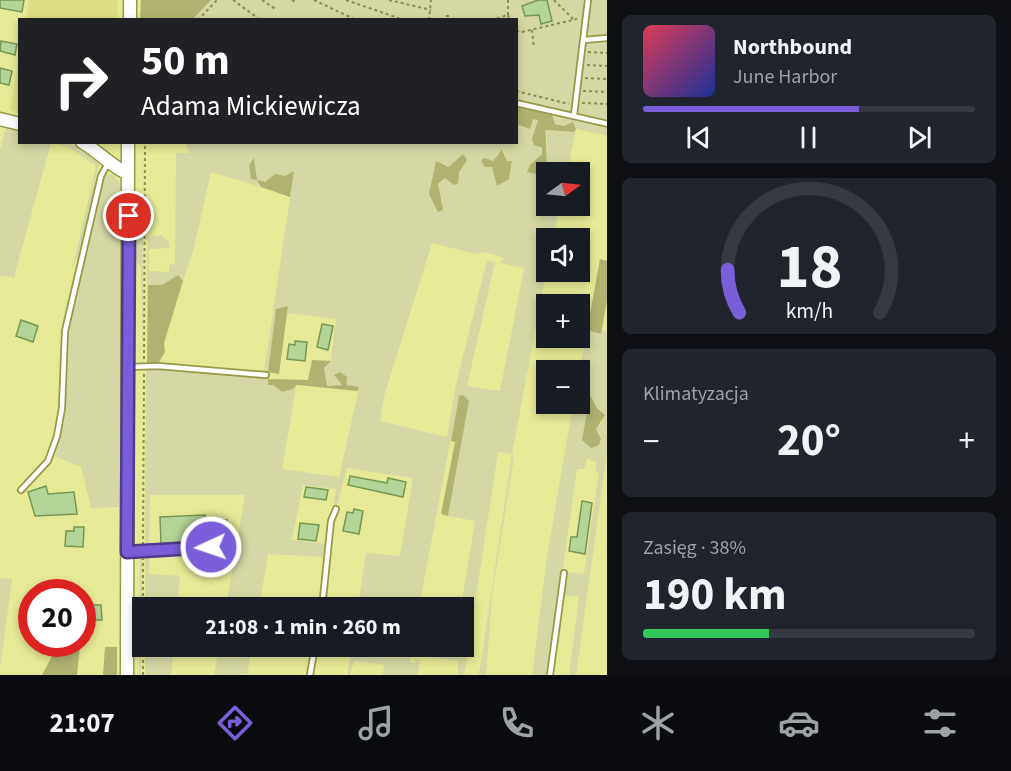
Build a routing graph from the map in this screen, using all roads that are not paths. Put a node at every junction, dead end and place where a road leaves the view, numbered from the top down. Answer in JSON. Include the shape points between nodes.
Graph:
{"nodes":[{"id":1,"x":130,"y":0,"type":"edge"},
{"id":2,"x":588,"y":0,"type":"edge"},
{"id":3,"x":130,"y":18,"type":"edge"},
{"id":4,"x":607,"y":38,"type":"edge"},
{"id":5,"x":584,"y":40,"type":"junction"},
{"id":6,"x":518,"y":103,"type":"edge"},
{"id":7,"x":574,"y":115,"type":"junction"},
{"id":8,"x":0,"y":119,"type":"edge"},
{"id":9,"x":18,"y":124,"type":"edge"},
{"id":10,"x":607,"y":124,"type":"edge"},
{"id":11,"x":85,"y":144,"type":"edge"},
{"id":12,"x":128,"y":144,"type":"edge"},
{"id":13,"x":110,"y":160,"type":"junction"},
{"id":14,"x":128,"y":172,"type":"junction"},
{"id":15,"x":128,"y":367,"type":"junction"},
{"id":16,"x":266,"y":375,"type":"dead end"},
{"id":17,"x":21,"y":490,"type":"dead end"},
{"id":18,"x":336,"y":509,"type":"dead end"},
{"id":19,"x":211,"y":547,"type":"dead end"},
{"id":20,"x":127,"y":552,"type":"junction"},
{"id":21,"x":564,"y":573,"type":"dead end"},
{"id":22,"x":323,"y":597,"type":"edge"},
{"id":23,"x":313,"y":657,"type":"edge"},
{"id":24,"x":127,"y":675,"type":"edge"},
{"id":25,"x":310,"y":675,"type":"edge"},
{"id":26,"x":550,"y":675,"type":"edge"}],
"edges":[{"from":1,"to":3,"type":"street"},
{"from":2,"to":5,"type":"lane"},
{"from":4,"to":5,"type":"lane"},
{"from":5,"to":7,"type":"lane"},
{"from":6,"to":7,"type":"lane"},
{"from":7,"to":10,"type":"lane"},
{"from":8,"to":9,"type":"street"},
{"from":11,"to":13,"type":"street"},
{"from":12,"to":14,"type":"street"},
{"from":13,"to":14,"type":"street","via":[[120,171]]},
{"from":13,"to":17,"type":"lane","via":[[101,176],[65,331],[57,436],[48,461]]},
{"from":14,"to":15,"type":"street"},
{"from":15,"to":16,"type":"lane"},
{"from":15,"to":20,"type":"street"},
{"from":18,"to":22,"type":"lane","via":[[331,521]]},
{"from":19,"to":20,"type":"lane"},
{"from":20,"to":24,"type":"street"},
{"from":21,"to":26,"type":"lane"},
{"from":23,"to":25,"type":"lane"}]}
